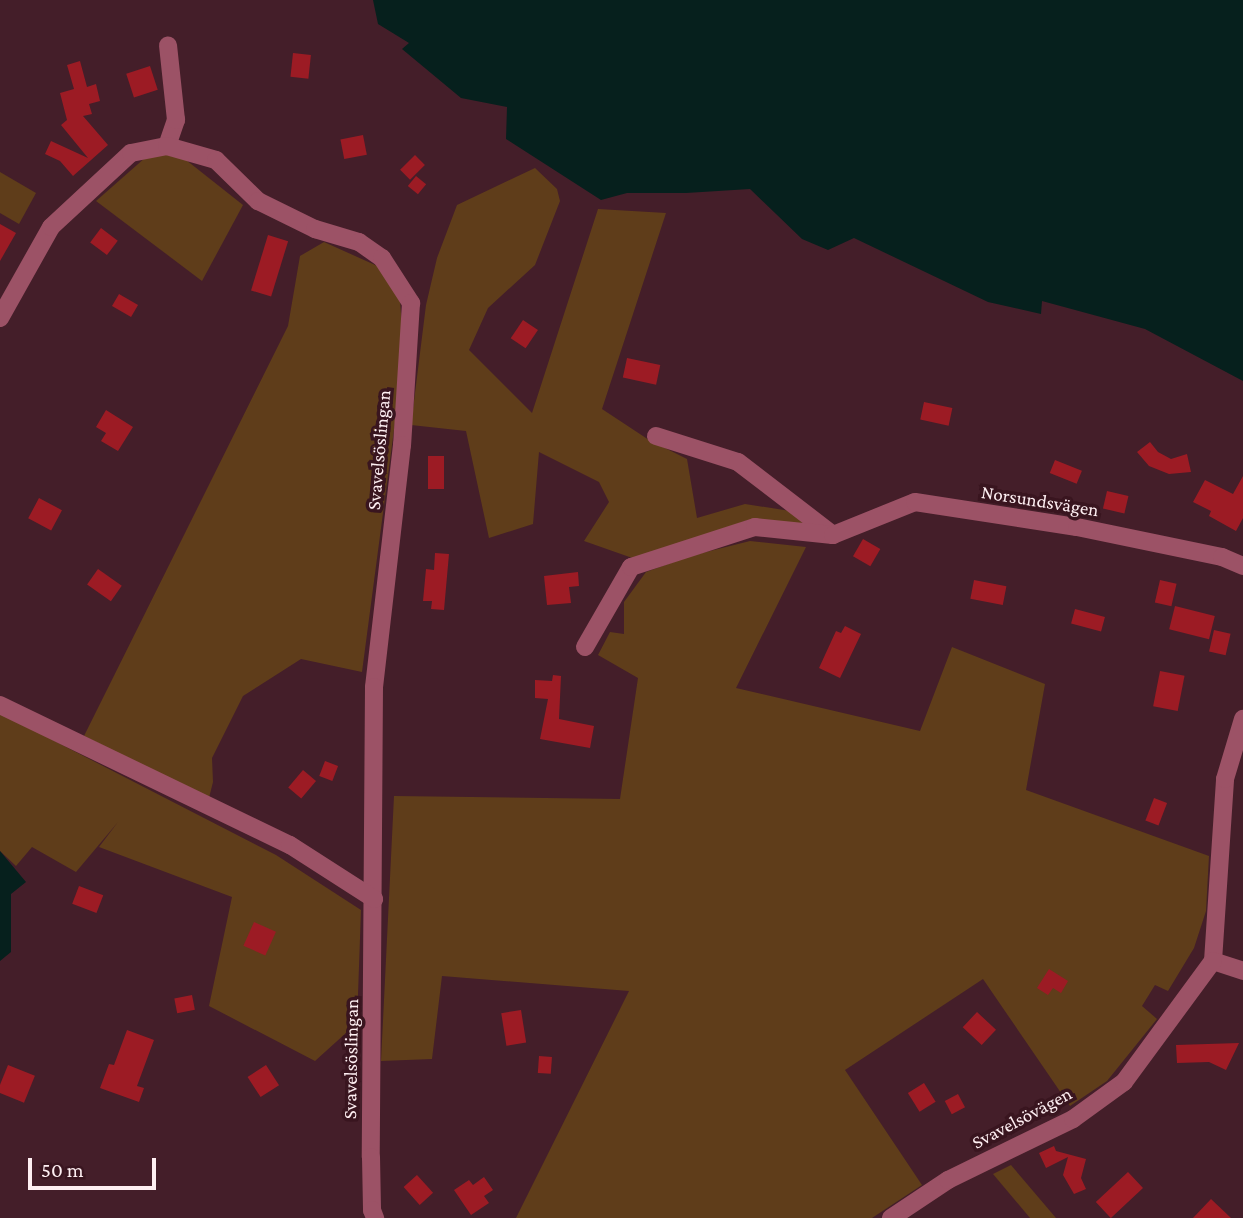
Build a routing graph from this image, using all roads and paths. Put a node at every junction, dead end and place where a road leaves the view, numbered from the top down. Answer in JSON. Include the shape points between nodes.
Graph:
{"nodes":[{"id":1,"x":168,"y":45,"type":"dead end"},
{"id":2,"x":167,"y":146,"type":"junction"},
{"id":3,"x":0,"y":318,"type":"edge"},
{"id":4,"x":656,"y":436,"type":"dead end"},
{"id":5,"x":833,"y":535,"type":"junction"},
{"id":6,"x":1243,"y":566,"type":"edge"},
{"id":7,"x":585,"y":647,"type":"dead end"},
{"id":8,"x":0,"y":705,"type":"edge"},
{"id":9,"x":1243,"y":719,"type":"edge"},
{"id":10,"x":374,"y":899,"type":"junction"},
{"id":11,"x":1213,"y":961,"type":"junction"},
{"id":12,"x":1243,"y":971,"type":"edge"},
{"id":13,"x":375,"y":1218,"type":"edge"},
{"id":14,"x":891,"y":1218,"type":"edge"}],
"edges":[{"from":1,"to":2,"type":"street","via":[[176,120]]},
{"from":2,"to":3,"type":"street","name":"Svavelsöslingan","via":[[131,153],[51,228]]},
{"from":2,"to":10,"type":"street","name":"Svavelsöslingan","via":[[216,160],[258,201],[304,224],[359,242],[382,258],[411,303],[402,445],[374,687]]},
{"from":4,"to":5,"type":"street","via":[[738,462]]},
{"from":5,"to":6,"type":"street","name":"Norsundsvägen","via":[[915,502],[1077,527],[1222,556]]},
{"from":5,"to":7,"type":"street","name":"Norsundsvägen","via":[[755,527],[631,567]]},
{"from":8,"to":10,"type":"street","via":[[290,845]]},
{"from":9,"to":11,"type":"street","via":[[1225,779]]},
{"from":10,"to":13,"type":"street","name":"Svavelsöslingan","via":[[371,1157]]},
{"from":11,"to":12,"type":"street"},
{"from":11,"to":14,"type":"street","name":"Svavelsövägen","via":[[1124,1082],[1073,1119],[948,1180]]}]}
